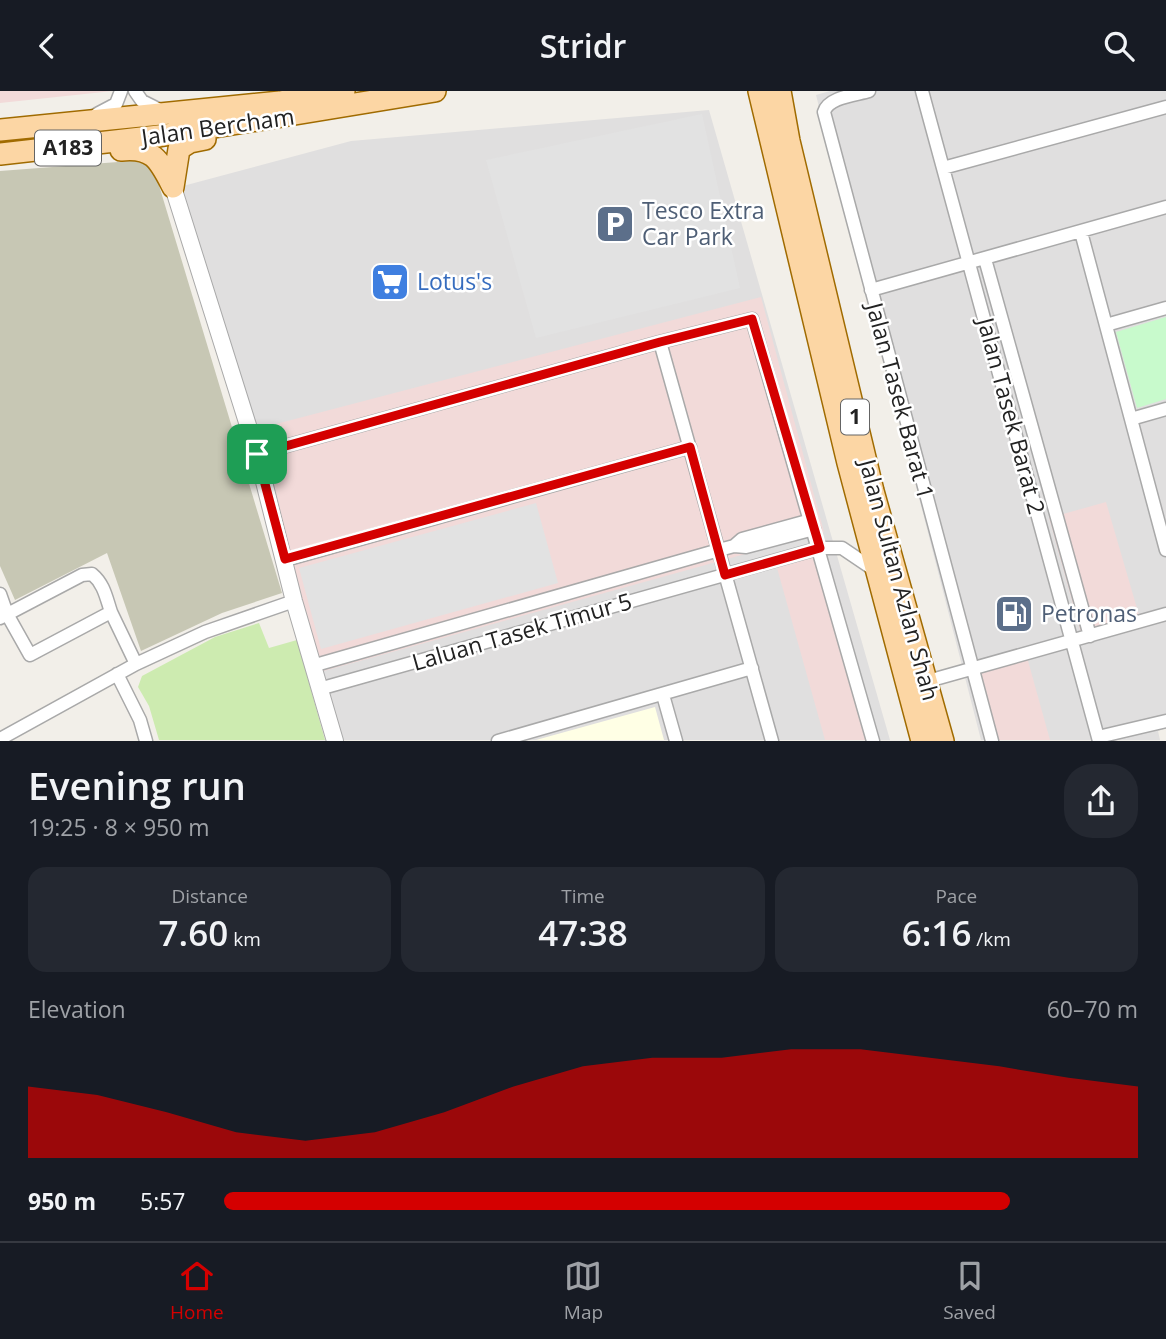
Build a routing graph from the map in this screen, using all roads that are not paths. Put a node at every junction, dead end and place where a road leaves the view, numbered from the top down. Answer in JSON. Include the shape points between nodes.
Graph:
{"nodes":[{"id":1,"x":121,"y":91,"type":"edge"},
{"id":2,"x":135,"y":91,"type":"edge"},
{"id":3,"x":344,"y":91,"type":"edge"},
{"id":4,"x":435,"y":91,"type":"edge"},
{"id":5,"x":750,"y":91,"type":"edge"},
{"id":6,"x":759,"y":91,"type":"edge"},
{"id":7,"x":780,"y":91,"type":"edge"},
{"id":8,"x":869,"y":91,"type":"edge"},
{"id":9,"x":922,"y":91,"type":"edge"},
{"id":10,"x":1166,"y":107,"type":"edge"},
{"id":11,"x":167,"y":114,"type":"junction"},
{"id":12,"x":289,"y":117,"type":"junction"},
{"id":13,"x":67,"y":124,"type":"junction"},
{"id":14,"x":0,"y":130,"type":"edge"},
{"id":15,"x":159,"y":136,"type":"junction"},
{"id":16,"x":774,"y":150,"type":"junction"},
{"id":17,"x":5,"y":151,"type":"edge"},
{"id":18,"x":176,"y":163,"type":"junction"},
{"id":19,"x":943,"y":168,"type":"junction"},
{"id":20,"x":173,"y":187,"type":"junction"},
{"id":21,"x":1166,"y":207,"type":"edge"},
{"id":22,"x":1081,"y":232,"type":"junction"},
{"id":23,"x":985,"y":259,"type":"junction"},
{"id":24,"x":969,"y":263,"type":"junction"},
{"id":25,"x":870,"y":290,"type":"junction"},
{"id":26,"x":1166,"y":309,"type":"edge"},
{"id":27,"x":1106,"y":324,"type":"junction"},
{"id":28,"x":660,"y":342,"type":"junction"},
{"id":29,"x":1166,"y":409,"type":"edge"},
{"id":30,"x":1131,"y":419,"type":"junction"},
{"id":31,"x":690,"y":447,"type":"junction"},
{"id":32,"x":257,"y":454,"type":"junction"},
{"id":33,"x":1161,"y":511,"type":"edge"},
{"id":34,"x":813,"y":525,"type":"junction"},
{"id":35,"x":820,"y":548,"type":"junction"},
{"id":36,"x":719,"y":550,"type":"junction"},
{"id":37,"x":1166,"y":550,"type":"edge"},
{"id":38,"x":285,"y":559,"type":"junction"},
{"id":39,"x":876,"y":571,"type":"junction"},
{"id":40,"x":725,"y":575,"type":"junction"},
{"id":41,"x":0,"y":594,"type":"edge"},
{"id":42,"x":293,"y":601,"type":"junction"},
{"id":43,"x":111,"y":612,"type":"junction"},
{"id":44,"x":1166,"y":614,"type":"edge"},
{"id":45,"x":4,"y":616,"type":"edge"},
{"id":46,"x":1090,"y":636,"type":"junction"},
{"id":47,"x":1072,"y":641,"type":"junction"},
{"id":48,"x":136,"y":664,"type":"junction"},
{"id":49,"x":313,"y":666,"type":"junction"},
{"id":50,"x":752,"y":668,"type":"junction"},
{"id":51,"x":971,"y":669,"type":"junction"},
{"id":52,"x":117,"y":674,"type":"junction"},
{"id":53,"x":928,"y":681,"type":"junction"},
{"id":54,"x":319,"y":689,"type":"junction"},
{"id":55,"x":663,"y":695,"type":"junction"},
{"id":56,"x":1166,"y":721,"type":"edge"},
{"id":57,"x":0,"y":739,"type":"edge"},
{"id":58,"x":1099,"y":739,"type":"edge"},
{"id":59,"x":146,"y":740,"type":"edge"},
{"id":60,"x":335,"y":740,"type":"edge"},
{"id":61,"x":498,"y":740,"type":"edge"},
{"id":62,"x":676,"y":740,"type":"edge"},
{"id":63,"x":772,"y":740,"type":"edge"},
{"id":64,"x":873,"y":740,"type":"edge"},
{"id":65,"x":922,"y":740,"type":"edge"},
{"id":66,"x":943,"y":740,"type":"edge"},
{"id":67,"x":992,"y":740,"type":"edge"}],
"edges":[{"from":1,"to":13,"type":"street","via":[[111,108]]},
{"from":2,"to":11,"type":"street","via":[[142,101]]},
{"from":3,"to":11,"type":"main road","name":"Jalan Bercham","number":"A183"},
{"from":4,"to":12,"type":"main road","name":"Jalan Bercham","number":"A183"},
{"from":5,"to":16,"type":"main road"},
{"from":6,"to":16,"type":"main road","name":"Jalan Sultan Azlan Shah","number":"1"},
{"from":7,"to":53,"type":"main road","name":"Jalan Sultan Azlan Shah","number":"1","via":[[873,491]]},
{"from":8,"to":25,"type":"street","name":"Jalan Tasek Barat 1","via":[[831,102],[824,112]]},
{"from":9,"to":19,"type":"street","name":"Jalan Tasek Barat 2"},
{"from":10,"to":19,"type":"street"},
{"from":11,"to":13,"type":"main road","name":"Jalan Bercham","number":"A183"},
{"from":12,"to":15,"type":"main road","name":"Jalan Bercham","number":"A183"},
{"from":12,"to":18,"type":"main road","via":[[266,127],[190,142],[179,149]]},
{"from":13,"to":14,"type":"main road","name":"Jalan Bercham","number":"A183"},
{"from":13,"to":15,"type":"main road","via":[[88,129],[143,125]]},
{"from":15,"to":17,"type":"main road","name":"Jalan Bercham","number":"A183"},
{"from":15,"to":18,"type":"main road"},
{"from":16,"to":39,"type":"main road","name":"Jalan Sultan Azlan Shah","number":"1"},
{"from":17,"to":20,"type":"main road","via":[[31,158],[140,149],[160,163]]},
{"from":18,"to":20,"type":"main road"},
{"from":19,"to":24,"type":"street","name":"Jalan Tasek Barat 2"},
{"from":20,"to":32,"type":"street"},
{"from":21,"to":22,"type":"street"},
{"from":22,"to":23,"type":"street"},
{"from":22,"to":27,"type":"street"},
{"from":23,"to":24,"type":"street"},
{"from":23,"to":46,"type":"street"},
{"from":24,"to":25,"type":"street"},
{"from":24,"to":47,"type":"street","name":"Jalan Tasek Barat 2"},
{"from":25,"to":51,"type":"street","name":"Jalan Tasek Barat 1"},
{"from":26,"to":27,"type":"street"},
{"from":27,"to":30,"type":"street"},
{"from":28,"to":31,"type":"street"},
{"from":28,"to":32,"type":"street"},
{"from":28,"to":34,"type":"street","via":[[752,319]]},
{"from":29,"to":30,"type":"street"},
{"from":30,"to":33,"type":"street"},
{"from":31,"to":36,"type":"street"},
{"from":31,"to":38,"type":"street"},
{"from":32,"to":38,"type":"street"},
{"from":33,"to":37,"type":"street"},
{"from":34,"to":35,"type":"street"},
{"from":34,"to":36,"type":"street","via":[[742,539]]},
{"from":35,"to":39,"type":"street","via":[[842,548]]},
{"from":35,"to":40,"type":"street","name":"Laluan Tasek Timur 5"},
{"from":35,"to":64,"type":"street"},
{"from":36,"to":40,"type":"street"},
{"from":36,"to":49,"type":"street"},
{"from":38,"to":42,"type":"street"},
{"from":39,"to":65,"type":"main road","name":"Jalan Sultan Azlan Shah","number":"1"},
{"from":40,"to":50,"type":"street"},
{"from":40,"to":54,"type":"street","name":"Laluan Tasek Timur 5"},
{"from":41,"to":45,"type":"street"},
{"from":42,"to":48,"type":"street","via":[[205,632]]},
{"from":42,"to":49,"type":"street"},
{"from":43,"to":45,"type":"street","via":[[30,655]]},
{"from":43,"to":45,"type":"street","via":[[104,589],[92,574]]},
{"from":43,"to":48,"type":"street"},
{"from":44,"to":46,"type":"street"},
{"from":46,"to":47,"type":"street"},
{"from":47,"to":51,"type":"street"},
{"from":47,"to":58,"type":"street","name":"Jalan Tasek Barat 2"},
{"from":48,"to":52,"type":"street"},
{"from":49,"to":54,"type":"street"},
{"from":50,"to":55,"type":"street"},
{"from":50,"to":63,"type":"street"},
{"from":51,"to":53,"type":"street"},
{"from":51,"to":67,"type":"street","name":"Jalan Tasek Barat 1"},
{"from":52,"to":57,"type":"street"},
{"from":52,"to":59,"type":"street"},
{"from":53,"to":66,"type":"main road","name":"Jalan Sultan Azlan Shah","number":"1"},
{"from":54,"to":60,"type":"street"},
{"from":55,"to":61,"type":"street"},
{"from":55,"to":62,"type":"street"},
{"from":56,"to":58,"type":"street"}]}
